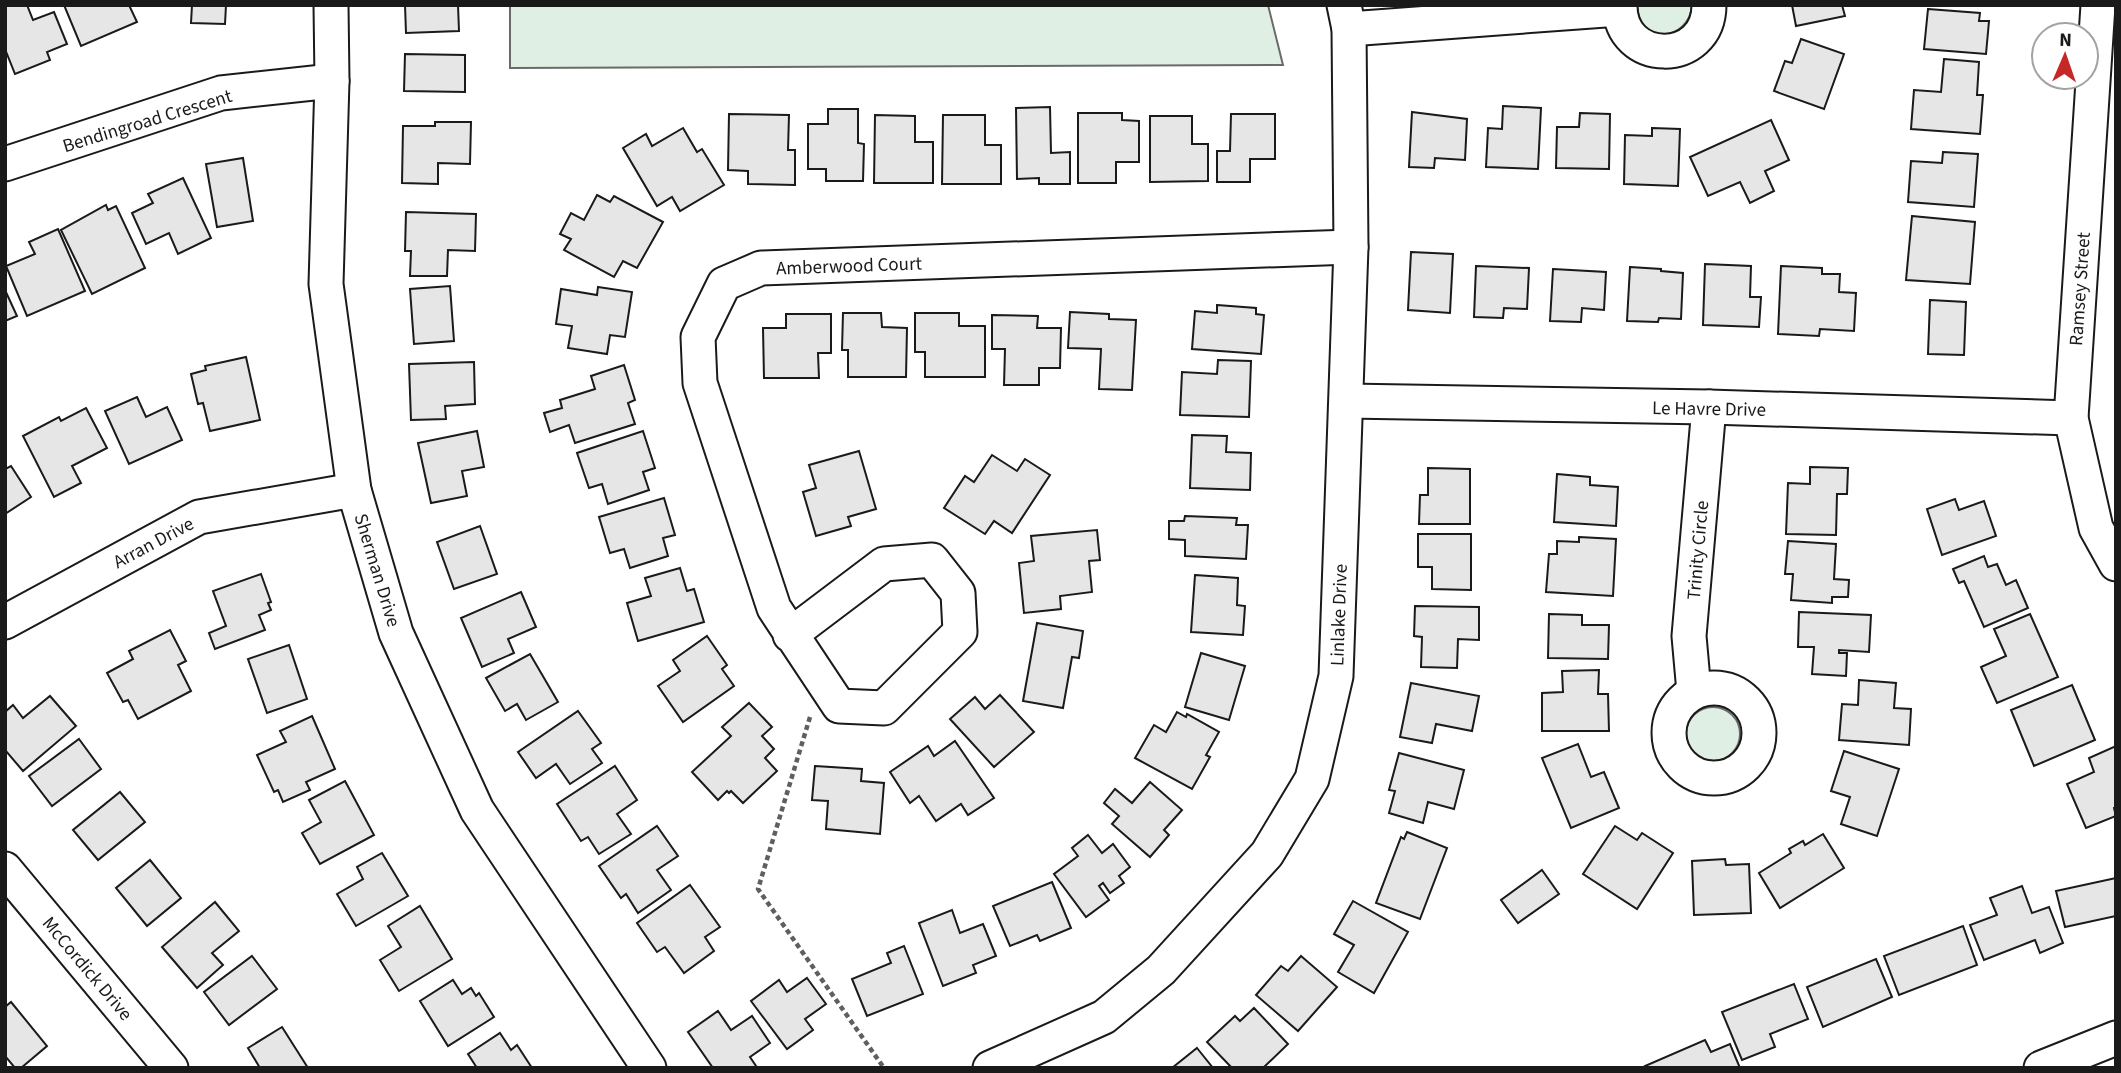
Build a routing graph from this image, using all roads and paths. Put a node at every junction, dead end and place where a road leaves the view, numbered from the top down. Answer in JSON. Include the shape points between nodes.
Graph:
{"nodes":[{"id":1,"x":331,"y":5,"type":"edge"},
{"id":2,"x":1709,"y":5,"type":"edge"},
{"id":3,"x":2098,"y":5,"type":"edge"},
{"id":4,"x":1620,"y":7,"type":"edge"},
{"id":5,"x":1347,"y":17,"type":"edge"},
{"id":6,"x":332,"y":81,"type":"junction"},
{"id":7,"x":5,"y":164,"type":"edge"},
{"id":8,"x":1351,"y":247,"type":"junction"},
{"id":9,"x":1347,"y":401,"type":"junction"},
{"id":10,"x":1709,"y":407,"type":"junction"},
{"id":11,"x":2071,"y":418,"type":"junction"},
{"id":12,"x":354,"y":490,"type":"junction"},
{"id":13,"x":2116,"y":564,"type":"edge"},
{"id":14,"x":5,"y":622,"type":"edge"},
{"id":15,"x":790,"y":635,"type":"junction"},
{"id":16,"x":821,"y":680,"type":"junction"},
{"id":17,"x":1694,"y":692,"type":"dead end"},
{"id":18,"x":5,"y":869,"type":"edge"},
{"id":19,"x":2112,"y":1049,"type":"edge"},
{"id":20,"x":171,"y":1068,"type":"edge"},
{"id":21,"x":649,"y":1068,"type":"edge"},
{"id":22,"x":884,"y":1068,"type":"edge"},
{"id":23,"x":990,"y":1068,"type":"edge"},
{"id":24,"x":2041,"y":1068,"type":"edge"}],
"edges":[{"from":1,"to":6,"type":"street","name":"Sherman Drive"},
{"from":2,"to":4,"type":"street","via":[[1707,23],[1699,36],[1687,46],[1658,52],[1631,37]]},
{"from":3,"to":11,"type":"street","name":"Ramsey Street"},
{"from":4,"to":5,"type":"street"},
{"from":5,"to":8,"type":"street","name":"Linlake Drive"},
{"from":6,"to":7,"type":"street","name":"Bendingroad Crescent","via":[[221,93]]},
{"from":6,"to":12,"type":"street","name":"Sherman Drive","via":[[326,284]]},
{"from":8,"to":9,"type":"street","name":"Linlake Drive"},
{"from":8,"to":15,"type":"street","name":"Amberwood Court","via":[[761,268],[724,285],[698,337],[700,383],[774,608]]},
{"from":9,"to":10,"type":"street","name":"Le Havre Drive"},
{"from":9,"to":23,"type":"street","name":"Linlake Drive","via":[[1336,676],[1312,779],[1267,854],[1161,970],[1104,1017]]},
{"from":10,"to":11,"type":"street","name":"Le Havre Drive"},
{"from":10,"to":17,"type":"street","name":"Trinity Circle","via":[[1689,636]]},
{"from":11,"to":13,"type":"street","name":"Ramsey Street","via":[[2096,528]]},
{"from":12,"to":14,"type":"street","name":"Arran Drive","via":[[199,517]]},
{"from":12,"to":21,"type":"street","name":"Sherman Drive","via":[[396,633],[477,810]]},
{"from":15,"to":16,"type":"street","name":"Amberwood Court"},
{"from":15,"to":16,"type":"street","name":"Amberwood Court","via":[[884,564],[932,560],[958,593],[960,632],[884,708],[839,706]]},
{"from":16,"to":22,"type":"path","via":[[758,889]]},
{"from":18,"to":20,"type":"street","name":"McCordick Drive"},
{"from":19,"to":24,"type":"street"}]}
